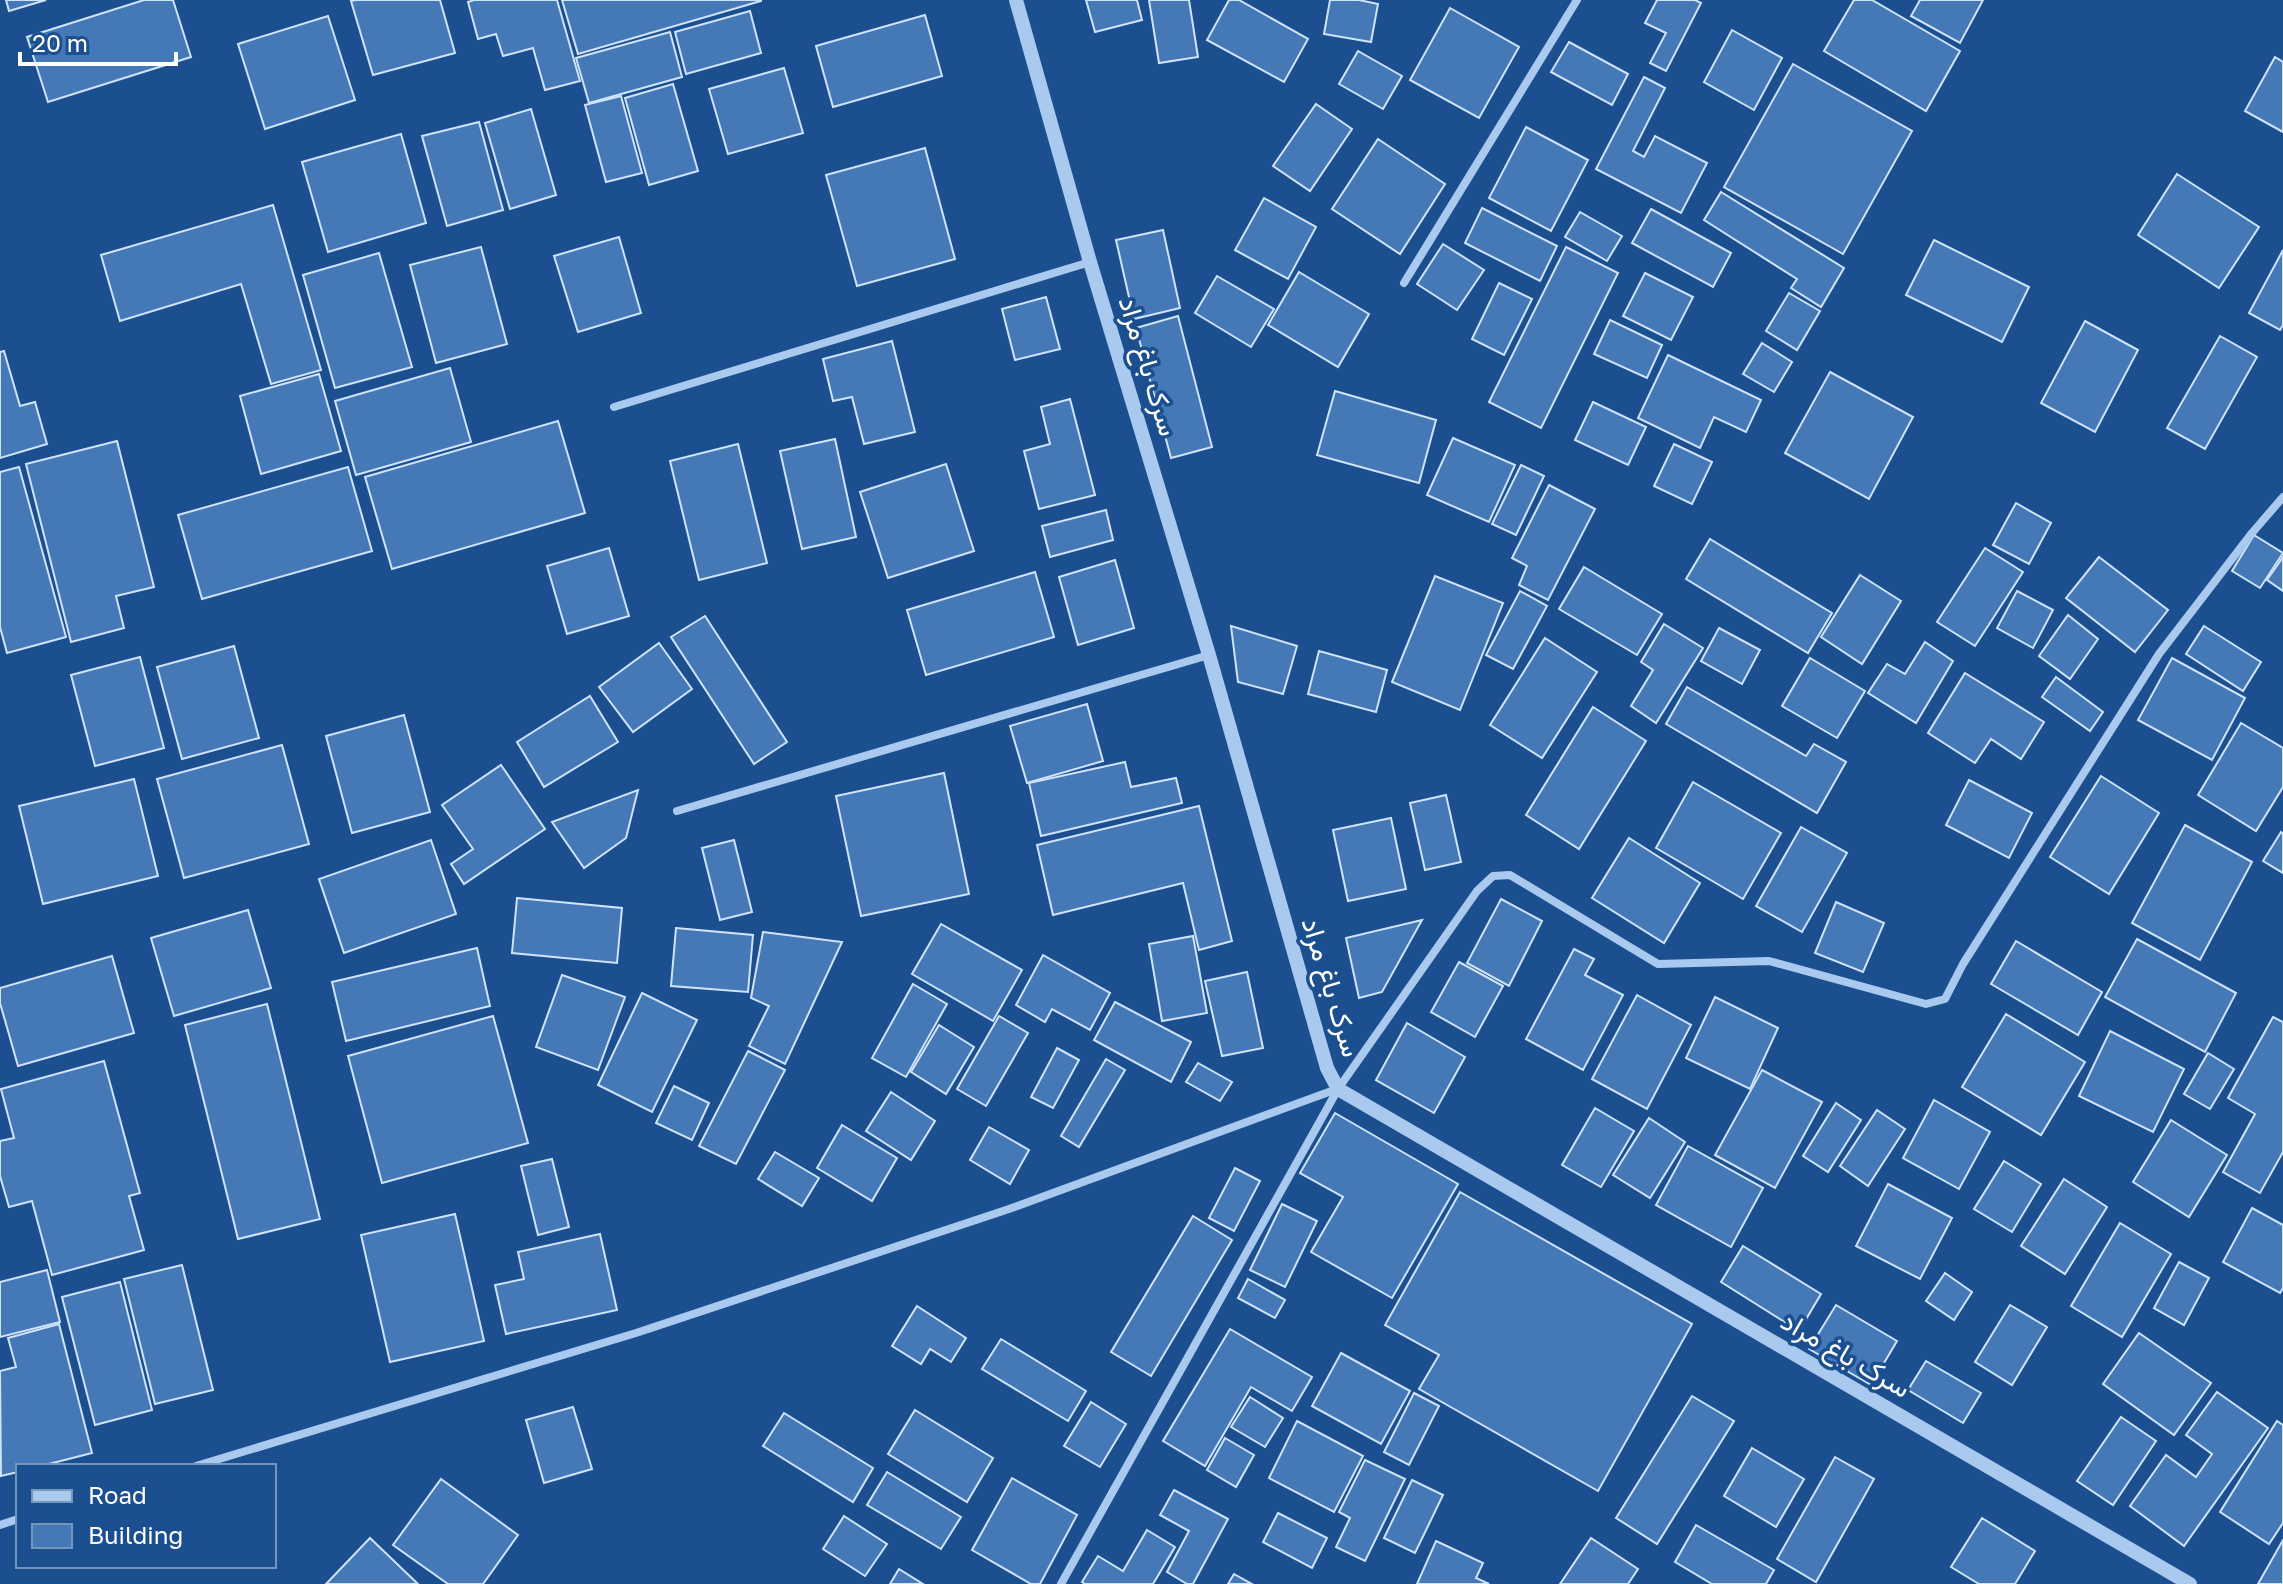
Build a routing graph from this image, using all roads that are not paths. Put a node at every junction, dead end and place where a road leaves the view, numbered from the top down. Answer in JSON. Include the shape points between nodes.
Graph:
{"nodes":[{"id":1,"x":1016,"y":0,"type":"edge"},
{"id":2,"x":1577,"y":0,"type":"edge"},
{"id":3,"x":1090,"y":262,"type":"junction"},
{"id":4,"x":1404,"y":283,"type":"dead end"},
{"id":5,"x":614,"y":407,"type":"dead end"},
{"id":6,"x":2283,"y":497,"type":"edge"},
{"id":7,"x":1209,"y":655,"type":"junction"},
{"id":8,"x":677,"y":811,"type":"dead end"},
{"id":9,"x":1338,"y":1089,"type":"junction"},
{"id":10,"x":203,"y":1464,"type":"edge"},
{"id":11,"x":1061,"y":1584,"type":"edge"},
{"id":12,"x":2190,"y":1584,"type":"edge"}],
"edges":[{"from":1,"to":3,"type":"street","name":"سرک باغ مراد"},
{"from":2,"to":4,"type":"street"},
{"from":3,"to":5,"type":"street"},
{"from":3,"to":7,"type":"street","name":"سرک باغ مراد"},
{"from":6,"to":9,"type":"street","via":[[2159,654],[1945,999],[1926,1004],[1769,961],[1658,964],[1510,875],[1493,876],[1477,891]]},
{"from":7,"to":8,"type":"street"},
{"from":7,"to":9,"type":"street","name":"سرک باغ مراد","via":[[1327,1068]]},
{"from":9,"to":10,"type":"street","via":[[1009,1209],[681,1319]]},
{"from":9,"to":11,"type":"street"},
{"from":9,"to":12,"type":"street","name":"سرک باغ مراد"}]}
